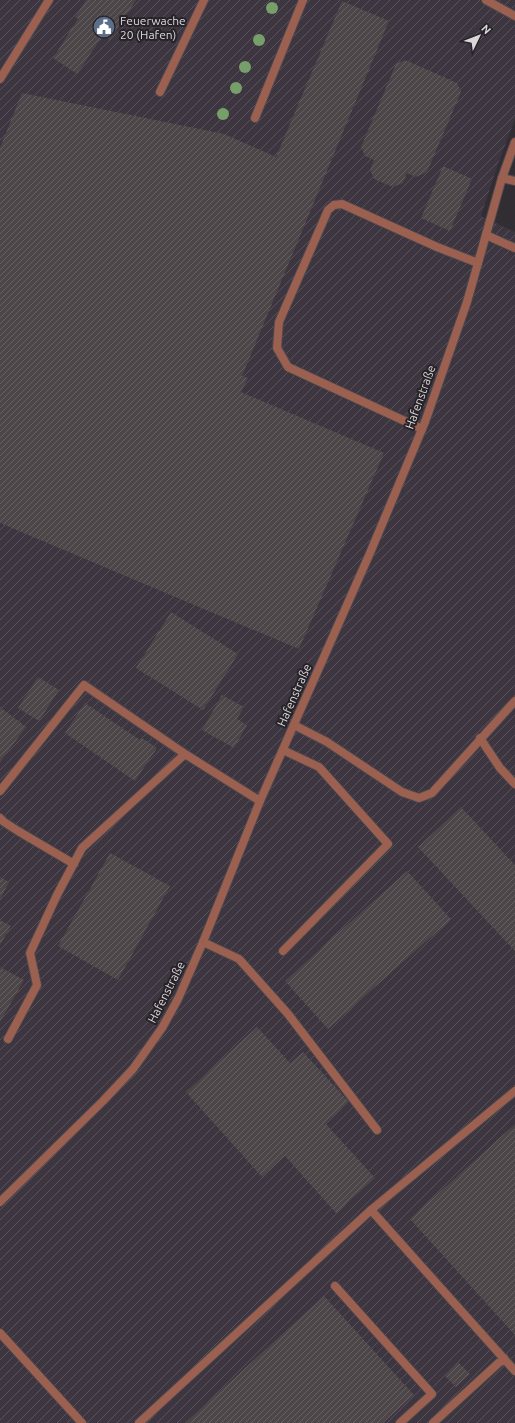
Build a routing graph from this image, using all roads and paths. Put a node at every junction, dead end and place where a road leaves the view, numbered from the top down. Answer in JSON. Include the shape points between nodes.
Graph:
{"nodes":[{"id":1,"x":49,"y":0,"type":"edge"},
{"id":2,"x":204,"y":0,"type":"edge"},
{"id":3,"x":303,"y":0,"type":"edge"},
{"id":4,"x":486,"y":0,"type":"edge"},
{"id":5,"x":515,"y":16,"type":"edge"},
{"id":6,"x":0,"y":79,"type":"edge"},
{"id":7,"x":160,"y":92,"type":"dead end"},
{"id":8,"x":255,"y":118,"type":"dead end"},
{"id":9,"x":515,"y":142,"type":"edge"},
{"id":10,"x":502,"y":178,"type":"junction"},
{"id":11,"x":515,"y":181,"type":"edge"},
{"id":12,"x":486,"y":235,"type":"junction"},
{"id":13,"x":515,"y":248,"type":"edge"},
{"id":14,"x":478,"y":263,"type":"junction"},
{"id":15,"x":422,"y":429,"type":"junction"},
{"id":16,"x":515,"y":701,"type":"edge"},
{"id":17,"x":294,"y":725,"type":"junction"},
{"id":18,"x":480,"y":738,"type":"junction"},
{"id":19,"x":283,"y":750,"type":"junction"},
{"id":20,"x":185,"y":754,"type":"junction"},
{"id":21,"x":515,"y":784,"type":"edge"},
{"id":22,"x":0,"y":791,"type":"edge"},
{"id":23,"x":260,"y":801,"type":"junction"},
{"id":24,"x":0,"y":818,"type":"edge"},
{"id":25,"x":74,"y":864,"type":"junction"},
{"id":26,"x":203,"y":942,"type":"junction"},
{"id":27,"x":283,"y":952,"type":"dead end"},
{"id":28,"x":8,"y":1038,"type":"dead end"},
{"id":29,"x":515,"y":1091,"type":"edge"},
{"id":30,"x":377,"y":1130,"type":"dead end"},
{"id":31,"x":0,"y":1202,"type":"edge"},
{"id":32,"x":372,"y":1210,"type":"junction"},
{"id":33,"x":335,"y":1286,"type":"dead end"},
{"id":34,"x":0,"y":1333,"type":"edge"},
{"id":35,"x":504,"y":1358,"type":"junction"},
{"id":36,"x":515,"y":1371,"type":"edge"},
{"id":37,"x":82,"y":1423,"type":"edge"},
{"id":38,"x":139,"y":1423,"type":"edge"},
{"id":39,"x":400,"y":1423,"type":"edge"},
{"id":40,"x":433,"y":1423,"type":"edge"}],
"edges":[{"from":1,"to":6,"type":"street"},
{"from":2,"to":7,"type":"street"},
{"from":3,"to":8,"type":"street"},
{"from":4,"to":5,"type":"street"},
{"from":9,"to":10,"type":"street","name":"Hafenstraße"},
{"from":10,"to":11,"type":"street"},
{"from":10,"to":12,"type":"street","name":"Hafenstraße"},
{"from":12,"to":13,"type":"street"},
{"from":12,"to":14,"type":"street","name":"Hafenstraße"},
{"from":14,"to":15,"type":"street","name":"Hafenstraße","via":[[467,302]]},
{"from":14,"to":15,"type":"street","via":[[342,204],[334,205],[328,210],[279,322],[277,348],[288,367]]},
{"from":15,"to":17,"type":"street","name":"Hafenstraße"},
{"from":16,"to":18,"type":"street"},
{"from":17,"to":18,"type":"street","via":[[327,742],[402,792],[419,798],[432,793]]},
{"from":17,"to":19,"type":"street","name":"Hafenstraße"},
{"from":18,"to":21,"type":"street","via":[[500,768]]},
{"from":19,"to":23,"type":"street","name":"Hafenstraße"},
{"from":19,"to":27,"type":"street","via":[[319,767],[388,844]]},
{"from":20,"to":22,"type":"street","via":[[84,685]]},
{"from":20,"to":23,"type":"street"},
{"from":20,"to":25,"type":"street","via":[[82,848]]},
{"from":23,"to":26,"type":"street","name":"Hafenstraße"},
{"from":24,"to":25,"type":"street"},
{"from":25,"to":28,"type":"street","via":[[30,953],[36,984]]},
{"from":26,"to":30,"type":"street","via":[[239,959],[288,1014]]},
{"from":26,"to":31,"type":"street","name":"Hafenstraße","via":[[178,999],[151,1045],[133,1069],[108,1097]]},
{"from":29,"to":32,"type":"street"},
{"from":32,"to":35,"type":"street"},
{"from":32,"to":38,"type":"street"},
{"from":33,"to":39,"type":"street","via":[[432,1394]]},
{"from":34,"to":37,"type":"street"},
{"from":35,"to":36,"type":"street"},
{"from":35,"to":40,"type":"street"}]}
